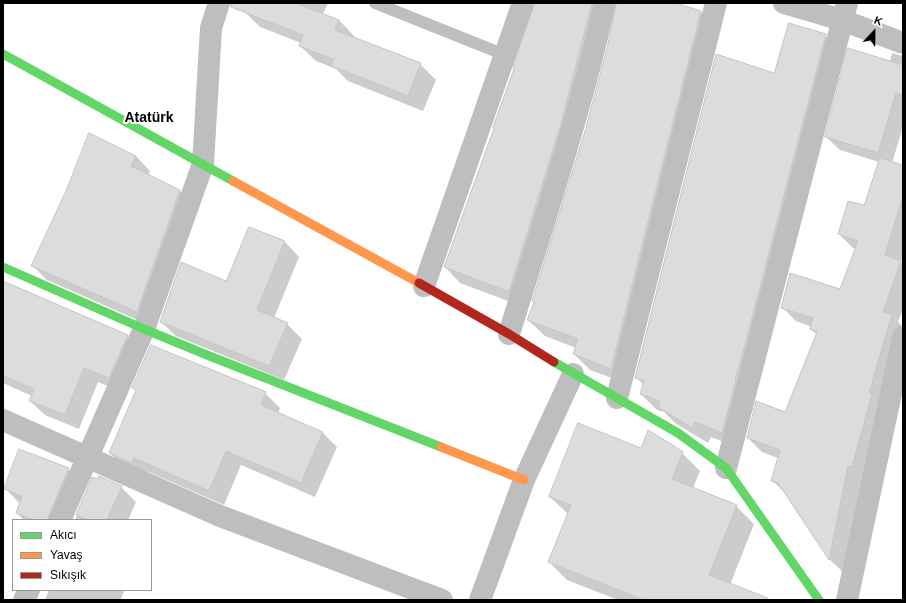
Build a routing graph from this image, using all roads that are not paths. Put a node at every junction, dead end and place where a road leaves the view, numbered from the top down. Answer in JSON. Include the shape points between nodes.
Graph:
{"nodes":[{"id":1,"x":219,"y":3,"type":"edge"},
{"id":2,"x":376,"y":3,"type":"edge"},
{"id":3,"x":523,"y":3,"type":"edge"},
{"id":4,"x":605,"y":3,"type":"edge"},
{"id":5,"x":716,"y":3,"type":"edge"},
{"id":6,"x":784,"y":3,"type":"edge"},
{"id":7,"x":845,"y":12,"type":"edge"},
{"id":8,"x":903,"y":43,"type":"edge"},
{"id":9,"x":3,"y":54,"type":"edge"},
{"id":10,"x":505,"y":55,"type":"junction"},
{"id":11,"x":204,"y":164,"type":"junction"},
{"id":12,"x":3,"y":267,"type":"edge"},
{"id":13,"x":424,"y":286,"type":"junction"},
{"id":14,"x":144,"y":329,"type":"junction"},
{"id":15,"x":509,"y":334,"type":"junction"},
{"id":16,"x":903,"y":337,"type":"edge"},
{"id":17,"x":573,"y":374,"type":"junction"},
{"id":18,"x":617,"y":398,"type":"junction"},
{"id":19,"x":3,"y":420,"type":"edge"},
{"id":20,"x":89,"y":457,"type":"junction"},
{"id":21,"x":726,"y":468,"type":"junction"},
{"id":22,"x":524,"y":480,"type":"junction"},
{"id":23,"x":60,"y":519,"type":"edge"},
{"id":24,"x":28,"y":591,"type":"edge"},
{"id":25,"x":811,"y":596,"type":"edge"},
{"id":26,"x":24,"y":600,"type":"edge"},
{"id":27,"x":442,"y":600,"type":"edge"},
{"id":28,"x":480,"y":600,"type":"edge"},
{"id":29,"x":847,"y":600,"type":"edge"}],
"edges":[{"from":1,"to":11,"type":"street","via":[[211,28]]},
{"from":2,"to":10,"type":"lane"},
{"from":3,"to":10,"type":"street"},
{"from":4,"to":15,"type":"street","via":[[568,145]]},
{"from":5,"to":18,"type":"street"},
{"from":6,"to":7,"type":"street"},
{"from":7,"to":8,"type":"street"},
{"from":7,"to":21,"type":"street"},
{"from":9,"to":11,"type":"street"},
{"from":10,"to":13,"type":"street"},
{"from":11,"to":13,"type":"street"},
{"from":11,"to":14,"type":"street"},
{"from":12,"to":14,"type":"street"},
{"from":13,"to":15,"type":"street"},
{"from":14,"to":20,"type":"street"},
{"from":14,"to":22,"type":"street"},
{"from":15,"to":17,"type":"street"},
{"from":16,"to":29,"type":"street"},
{"from":17,"to":18,"type":"street"},
{"from":17,"to":22,"type":"street"},
{"from":18,"to":21,"type":"street","via":[[678,433]]},
{"from":19,"to":20,"type":"street"},
{"from":20,"to":23,"type":"street"},
{"from":20,"to":27,"type":"street","via":[[220,516]]},
{"from":21,"to":25,"type":"street"},
{"from":22,"to":28,"type":"street"},
{"from":24,"to":26,"type":"street"}]}
